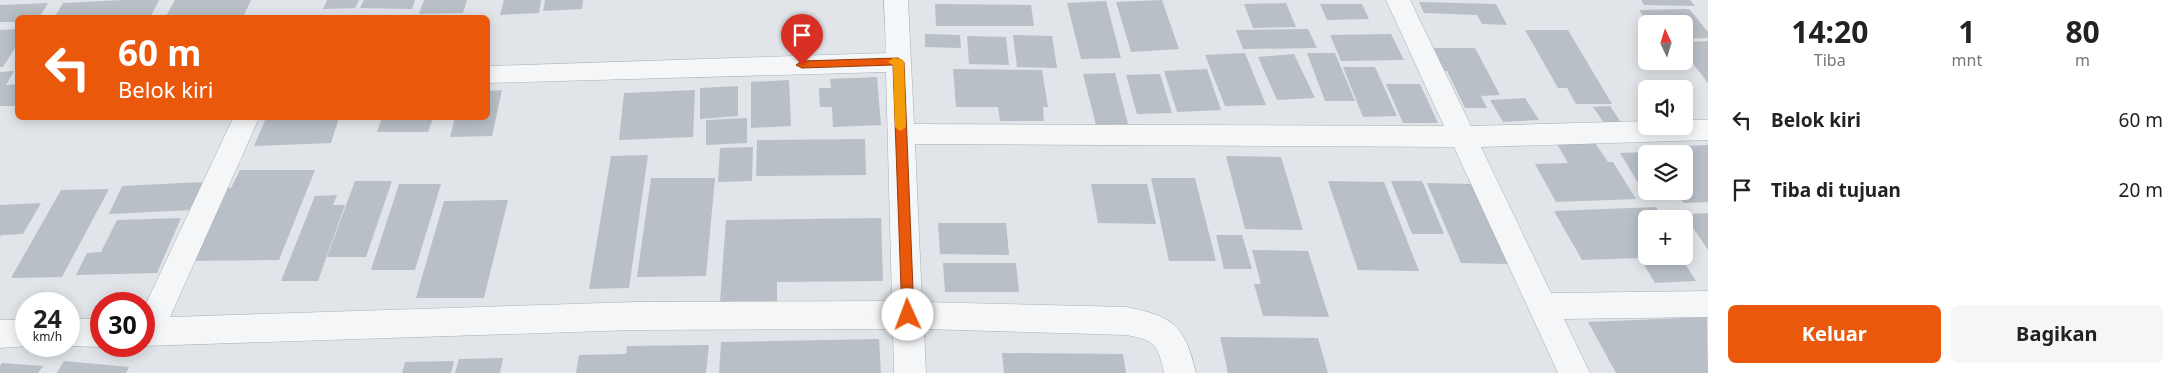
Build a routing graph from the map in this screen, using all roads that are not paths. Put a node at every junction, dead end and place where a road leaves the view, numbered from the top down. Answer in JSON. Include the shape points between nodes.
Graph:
{"nodes":[{"id":1,"x":896,"y":0,"type":"edge"},
{"id":2,"x":1398,"y":0,"type":"edge"},
{"id":3,"x":898,"y":62,"type":"junction"},
{"id":4,"x":492,"y":74,"type":"dead end"},
{"id":5,"x":245,"y":120,"type":"edge"},
{"id":6,"x":1708,"y":130,"type":"edge"},
{"id":7,"x":901,"y":134,"type":"junction"},
{"id":8,"x":1462,"y":137,"type":"junction"},
{"id":9,"x":1708,"y":304,"type":"edge"},
{"id":10,"x":1544,"y":306,"type":"junction"},
{"id":11,"x":155,"y":313,"type":"edge"},
{"id":12,"x":908,"y":315,"type":"junction"},
{"id":13,"x":155,"y":332,"type":"edge"},
{"id":14,"x":0,"y":334,"type":"edge"},
{"id":15,"x":15,"y":334,"type":"edge"},
{"id":16,"x":910,"y":373,"type":"edge"},
{"id":17,"x":1180,"y":373,"type":"edge"},
{"id":18,"x":1574,"y":373,"type":"edge"}],
"edges":[{"from":1,"to":3,"type":"street"},
{"from":2,"to":8,"type":"street"},
{"from":3,"to":4,"type":"street"},
{"from":3,"to":7,"type":"street"},
{"from":5,"to":11,"type":"street"},
{"from":6,"to":8,"type":"street"},
{"from":7,"to":8,"type":"street"},
{"from":7,"to":12,"type":"street"},
{"from":8,"to":10,"type":"street"},
{"from":9,"to":10,"type":"street"},
{"from":10,"to":18,"type":"street"},
{"from":12,"to":13,"type":"street","via":[[636,316]]},
{"from":12,"to":16,"type":"street"},
{"from":12,"to":17,"type":"street","via":[[1151,324],[1162,330],[1176,352]]},
{"from":14,"to":15,"type":"street"}]}
